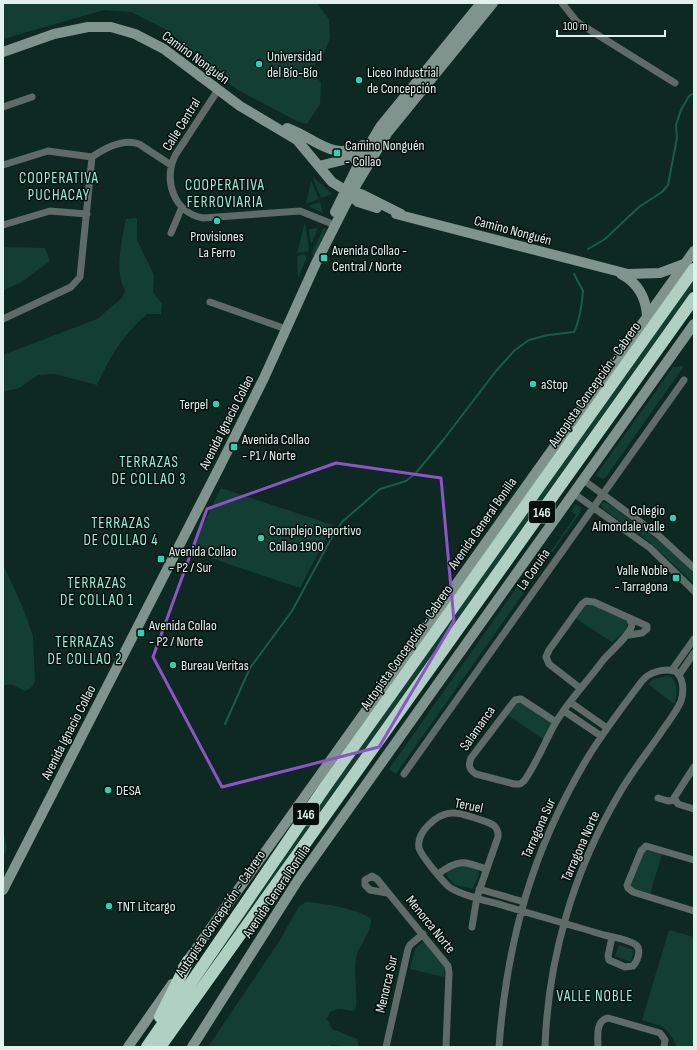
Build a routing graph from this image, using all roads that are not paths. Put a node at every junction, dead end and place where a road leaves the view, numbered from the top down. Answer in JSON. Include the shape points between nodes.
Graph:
{"nodes":[{"id":1,"x":481,"y":3,"type":"edge"},
{"id":2,"x":493,"y":3,"type":"edge"},
{"id":3,"x":562,"y":3,"type":"edge"},
{"id":4,"x":567,"y":7,"type":"edge"},
{"id":5,"x":3,"y":52,"type":"edge"},
{"id":6,"x":674,"y":83,"type":"dead end"},
{"id":7,"x":218,"y":90,"type":"junction"},
{"id":8,"x":32,"y":97,"type":"dead end"},
{"id":9,"x":3,"y":107,"type":"edge"},
{"id":10,"x":274,"y":125,"type":"junction"},
{"id":11,"x":380,"y":127,"type":"junction"},
{"id":12,"x":363,"y":145,"type":"junction"},
{"id":13,"x":92,"y":157,"type":"junction"},
{"id":14,"x":3,"y":165,"type":"edge"},
{"id":15,"x":172,"y":165,"type":"junction"},
{"id":16,"x":318,"y":166,"type":"junction"},
{"id":17,"x":349,"y":192,"type":"junction"},
{"id":18,"x":182,"y":207,"type":"junction"},
{"id":19,"x":87,"y":214,"type":"junction"},
{"id":20,"x":330,"y":223,"type":"junction"},
{"id":21,"x":3,"y":225,"type":"edge"},
{"id":22,"x":171,"y":233,"type":"dead end"},
{"id":23,"x":694,"y":251,"type":"edge"},
{"id":24,"x":316,"y":263,"type":"junction"},
{"id":25,"x":689,"y":267,"type":"edge"},
{"id":26,"x":618,"y":272,"type":"junction"},
{"id":27,"x":694,"y":298,"type":"edge"},
{"id":28,"x":210,"y":302,"type":"dead end"},
{"id":29,"x":647,"y":316,"type":"junction"},
{"id":30,"x":3,"y":319,"type":"edge"},
{"id":31,"x":694,"y":324,"type":"edge"},
{"id":32,"x":286,"y":329,"type":"junction"},
{"id":33,"x":684,"y":380,"type":"dead end"},
{"id":34,"x":582,"y":479,"type":"junction"},
{"id":35,"x":573,"y":493,"type":"junction"},
{"id":36,"x":603,"y":494,"type":"junction"},
{"id":37,"x":593,"y":507,"type":"junction"},
{"id":38,"x":694,"y":568,"type":"edge"},
{"id":39,"x":694,"y":591,"type":"edge"},
{"id":40,"x":630,"y":620,"type":"junction"},
{"id":41,"x":629,"y":634,"type":"junction"},
{"id":42,"x":694,"y":639,"type":"edge"},
{"id":43,"x":694,"y":654,"type":"edge"},
{"id":44,"x":672,"y":670,"type":"junction"},
{"id":45,"x":679,"y":675,"type":"junction"},
{"id":46,"x":580,"y":688,"type":"junction"},
{"id":47,"x":570,"y":702,"type":"junction"},
{"id":48,"x":564,"y":711,"type":"junction"},
{"id":49,"x":556,"y":722,"type":"junction"},
{"id":50,"x":607,"y":728,"type":"junction"},
{"id":51,"x":601,"y":736,"type":"junction"},
{"id":52,"x":694,"y":767,"type":"edge"},
{"id":53,"x":404,"y":774,"type":"dead end"},
{"id":54,"x":658,"y":798,"type":"dead end"},
{"id":55,"x":675,"y":800,"type":"junction"},
{"id":56,"x":694,"y":809,"type":"edge"},
{"id":57,"x":694,"y":860,"type":"edge"},
{"id":58,"x":486,"y":869,"type":"junction"},
{"id":59,"x":438,"y":874,"type":"junction"},
{"id":60,"x":479,"y":889,"type":"junction"},
{"id":61,"x":3,"y":890,"type":"edge"},
{"id":62,"x":387,"y":893,"type":"dead end"},
{"id":63,"x":477,"y":897,"type":"junction"},
{"id":64,"x":524,"y":902,"type":"junction"},
{"id":65,"x":521,"y":910,"type":"junction"},
{"id":66,"x":694,"y":911,"type":"edge"},
{"id":67,"x":564,"y":923,"type":"junction"},
{"id":68,"x":472,"y":927,"type":"dead end"},
{"id":69,"x":423,"y":934,"type":"junction"},
{"id":70,"x":612,"y":937,"type":"junction"},
{"id":71,"x":188,"y":961,"type":"junction"},
{"id":72,"x":128,"y":1047,"type":"edge"},
{"id":73,"x":144,"y":1047,"type":"edge"},
{"id":74,"x":147,"y":1047,"type":"edge"},
{"id":75,"x":160,"y":1047,"type":"edge"},
{"id":76,"x":192,"y":1047,"type":"edge"},
{"id":77,"x":386,"y":1047,"type":"edge"},
{"id":78,"x":446,"y":1047,"type":"edge"},
{"id":79,"x":500,"y":1047,"type":"edge"},
{"id":80,"x":545,"y":1047,"type":"edge"},
{"id":81,"x":598,"y":1047,"type":"edge"},
{"id":82,"x":664,"y":1047,"type":"edge"}],
"edges":[{"from":1,"to":11,"type":"main road","name":"Avenida Ignacio Collao"},
{"from":2,"to":17,"type":"main road","name":"Avenida Ignacio Collao","via":[[388,132]]},
{"from":3,"to":4,"type":"street"},
{"from":4,"to":6,"type":"street","via":[[577,22]]},
{"from":5,"to":7,"type":"main road","name":"Camino Nonguén","via":[[67,31],[96,27],[118,28],[154,43]]},
{"from":7,"to":10,"type":"main road","name":"Camino Nonguén"},
{"from":7,"to":15,"type":"street","name":"Calle Central","via":[[176,154]]},
{"from":8,"to":9,"type":"street"},
{"from":10,"to":12,"type":"main road","via":[[337,151],[350,151]]},
{"from":10,"to":16,"type":"main road","name":"Camino Nonguén","via":[[297,140]]},
{"from":11,"to":12,"type":"main road"},
{"from":11,"to":17,"type":"main road","name":"Avenida Ignacio Collao"},
{"from":12,"to":16,"type":"main road","via":[[351,158]]},
{"from":13,"to":14,"type":"street","via":[[48,151]]},
{"from":13,"to":15,"type":"street","via":[[114,145],[133,142]]},
{"from":13,"to":19,"type":"street"},
{"from":15,"to":18,"type":"street","name":"Calle Central","via":[[171,185]]},
{"from":16,"to":17,"type":"main road","name":"Camino Nonguén","via":[[332,182]]},
{"from":17,"to":20,"type":"main road","name":"Avenida Ignacio Collao"},
{"from":17,"to":24,"type":"main road","name":"Avenida Ignacio Collao"},
{"from":17,"to":26,"type":"main road","name":"Camino Nonguén","via":[[358,202],[389,212]]},
{"from":18,"to":20,"type":"street","via":[[194,216],[208,218],[300,211]]},
{"from":18,"to":22,"type":"street"},
{"from":19,"to":21,"type":"street","via":[[50,211]]},
{"from":19,"to":30,"type":"street","via":[[81,273],[75,284]]},
{"from":20,"to":24,"type":"main road","name":"Avenida Ignacio Collao"},
{"from":23,"to":25,"type":"main road","name":"Avenida General Bonilla"},
{"from":24,"to":32,"type":"main road","name":"Avenida Ignacio Collao"},
{"from":25,"to":26,"type":"main road","name":"Camino Nonguén","via":[[648,275]]},
{"from":25,"to":29,"type":"main road","name":"Avenida General Bonilla"},
{"from":25,"to":74,"type":"highway","name":"Autopista Concepción - Cabrero","number":"146","via":[[325,787]]},
{"from":26,"to":29,"type":"main road","name":"Camino Nonguén","via":[[640,290]]},
{"from":27,"to":75,"type":"highway","name":"Autopista Concepción - Cabrero","number":"146"},
{"from":28,"to":32,"type":"street"},
{"from":29,"to":71,"type":"main road","name":"Avenida General Bonilla"},
{"from":31,"to":34,"type":"main road","name":"Avenida General Bonilla"},
{"from":32,"to":61,"type":"main road","name":"Avenida Ignacio Collao","via":[[221,464]]},
{"from":33,"to":36,"type":"street","name":"La Coruña"},
{"from":34,"to":35,"type":"main road","name":"Avenida General Bonilla"},
{"from":34,"to":36,"type":"street"},
{"from":35,"to":37,"type":"street"},
{"from":35,"to":76,"type":"main road","name":"Avenida General Bonilla","via":[[298,880]]},
{"from":36,"to":37,"type":"street","name":"La Coruña"},
{"from":36,"to":38,"type":"street","via":[[658,535]]},
{"from":37,"to":39,"type":"street","via":[[650,548]]},
{"from":37,"to":53,"type":"street","name":"La Coruña"},
{"from":40,"to":41,"type":"street","via":[[632,627]]},
{"from":40,"to":41,"type":"street","name":"Salamanca","via":[[641,622],[647,629],[644,632]]},
{"from":40,"to":46,"type":"street","name":"Salamanca","via":[[592,601],[586,601],[580,606],[546,657],[549,664]]},
{"from":41,"to":46,"type":"street","name":"Salamanca","via":[[618,642]]},
{"from":42,"to":44,"type":"street"},
{"from":43,"to":45,"type":"street"},
{"from":44,"to":45,"type":"street"},
{"from":44,"to":50,"type":"street","name":"Tarragona Sur","via":[[647,676]]},
{"from":45,"to":67,"type":"street","name":"Tarragona Norte","via":[[683,692],[679,706],[639,762],[610,810],[585,862]]},
{"from":46,"to":47,"type":"street","name":"Salamanca"},
{"from":47,"to":48,"type":"street","name":"Salamanca"},
{"from":47,"to":50,"type":"street"},
{"from":48,"to":49,"type":"street","name":"Salamanca"},
{"from":48,"to":51,"type":"street"},
{"from":49,"to":49,"type":"street","name":"Salamanca","via":[[521,699],[514,700],[471,758],[471,770],[476,774],[514,784],[522,783]]},
{"from":50,"to":51,"type":"street","name":"Tarragona Sur"},
{"from":51,"to":64,"type":"street","name":"Tarragona Sur","via":[[550,830],[535,865]]},
{"from":52,"to":55,"type":"street","via":[[675,793]]},
{"from":54,"to":55,"type":"street"},
{"from":55,"to":56,"type":"street","via":[[678,804]]},
{"from":57,"to":66,"type":"street","via":[[646,846],[641,851],[627,884],[633,892]]},
{"from":58,"to":59,"type":"street","via":[[468,862],[460,862],[450,865]]},
{"from":58,"to":59,"type":"street","name":"Teruel","via":[[498,837],[497,829],[490,823],[451,813],[437,818],[424,831],[420,840],[421,853]]},
{"from":58,"to":60,"type":"street","name":"Teruel"},
{"from":59,"to":63,"type":"street","name":"Teruel","via":[[452,889]]},
{"from":60,"to":63,"type":"street","name":"Teruel"},
{"from":60,"to":64,"type":"street"},
{"from":62,"to":69,"type":"street","name":"Menorca Norte","via":[[395,899]]},
{"from":63,"to":65,"type":"street","name":"Teruel"},
{"from":63,"to":68,"type":"street","name":"Teruel"},
{"from":64,"to":65,"type":"street","name":"Tarragona Sur"},
{"from":65,"to":67,"type":"street","name":"Teruel"},
{"from":65,"to":79,"type":"street","name":"Tarragona Sur","via":[[506,982]]},
{"from":67,"to":70,"type":"street","name":"Teruel"},
{"from":67,"to":80,"type":"street","name":"Tarragona Norte","via":[[552,979]]},
{"from":69,"to":77,"type":"street","name":"Menorca Sur","via":[[408,949]]},
{"from":69,"to":78,"type":"street","name":"Menorca Norte","via":[[449,970]]},
{"from":70,"to":70,"type":"street","via":[[609,960],[625,967],[633,966],[639,953],[638,947]]},
{"from":71,"to":72,"type":"main road","name":"Avenida General Bonilla"},
{"from":71,"to":73,"type":"highway"},
{"from":81,"to":82,"type":"street","via":[[599,1024],[608,1018],[660,1033],[665,1040]]}]}
